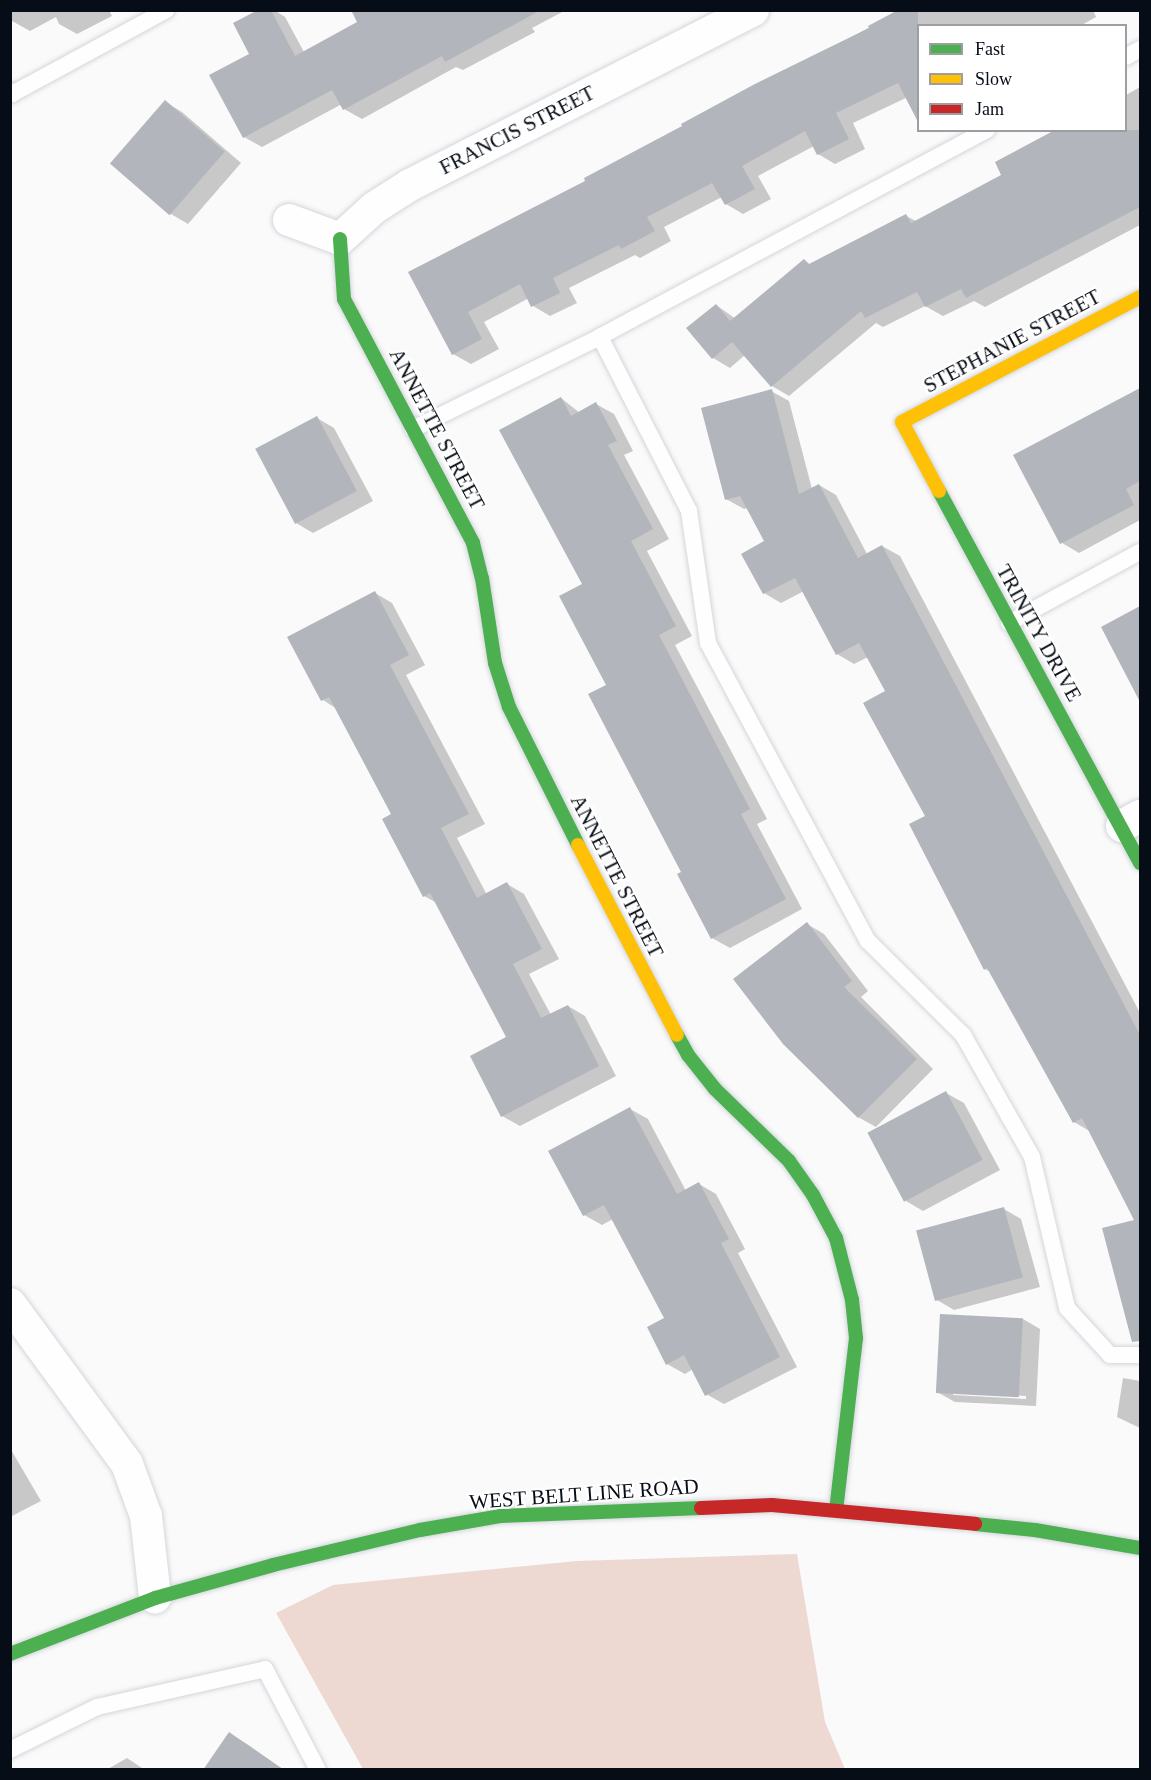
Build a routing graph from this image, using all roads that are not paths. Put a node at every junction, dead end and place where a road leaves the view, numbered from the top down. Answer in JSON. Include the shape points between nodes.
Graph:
{"nodes":[{"id":1,"x":167,"y":10,"type":"edge"},
{"id":2,"x":753,"y":10,"type":"edge"},
{"id":3,"x":10,"y":91,"type":"edge"},
{"id":4,"x":983,"y":132,"type":"edge"},
{"id":5,"x":289,"y":220,"type":"dead end"},
{"id":6,"x":340,"y":239,"type":"junction"},
{"id":7,"x":1140,"y":297,"type":"edge"},
{"id":8,"x":600,"y":337,"type":"junction"},
{"id":9,"x":902,"y":422,"type":"joint"},
{"id":10,"x":413,"y":429,"type":"junction"},
{"id":11,"x":1140,"y":552,"type":"edge"},
{"id":12,"x":1009,"y":623,"type":"junction"},
{"id":13,"x":1131,"y":821,"type":"edge"},
{"id":14,"x":1140,"y":863,"type":"edge"},
{"id":15,"x":10,"y":1304,"type":"edge"},
{"id":16,"x":1140,"y":1355,"type":"edge"},
{"id":17,"x":836,"y":1510,"type":"junction"},
{"id":18,"x":1140,"y":1548,"type":"edge"},
{"id":19,"x":155,"y":1598,"type":"junction"},
{"id":20,"x":10,"y":1654,"type":"edge"},
{"id":21,"x":10,"y":1750,"type":"edge"},
{"id":22,"x":318,"y":1770,"type":"edge"}],
"edges":[{"from":1,"to":3,"type":"lane","via":[[12,94]]},
{"from":2,"to":6,"type":"street","name":"FRANCIS STREET","via":[[410,185],[374,208]]},
{"from":4,"to":8,"type":"lane"},
{"from":5,"to":6,"type":"street"},
{"from":6,"to":10,"type":"street","name":"ANNETTE STREET","via":[[344,299]]},
{"from":7,"to":9,"type":"street","name":"STEPHANIE STREET"},
{"from":8,"to":10,"type":"lane"},
{"from":8,"to":16,"type":"lane","via":[[689,511],[708,643],[713,654],[868,941],[963,1035],[1032,1157],[1067,1308],[1110,1355]]},
{"from":9,"to":12,"type":"street","name":"TRINITY DRIVE"},
{"from":10,"to":17,"type":"street","name":"ANNETTE STREET","via":[[473,543],[495,663],[509,707],[650,988],[688,1055],[715,1089],[789,1161],[836,1238],[852,1300],[856,1338]]},
{"from":11,"to":12,"type":"lane"},
{"from":12,"to":13,"type":"street","name":"TRINITY DRIVE"},
{"from":13,"to":14,"type":"street","name":"TRINITY DRIVE"},
{"from":15,"to":19,"type":"street","via":[[127,1464],[146,1516]]},
{"from":17,"to":18,"type":"street","name":"WEST BELT LINE ROAD","via":[[1035,1530]]},
{"from":17,"to":19,"type":"street","name":"WEST BELT LINE ROAD","via":[[763,1504],[500,1516],[420,1530]]},
{"from":19,"to":20,"type":"street","name":"WEST BELT LINE ROAD"},
{"from":21,"to":22,"type":"lane","via":[[97,1707],[265,1669]]}]}
